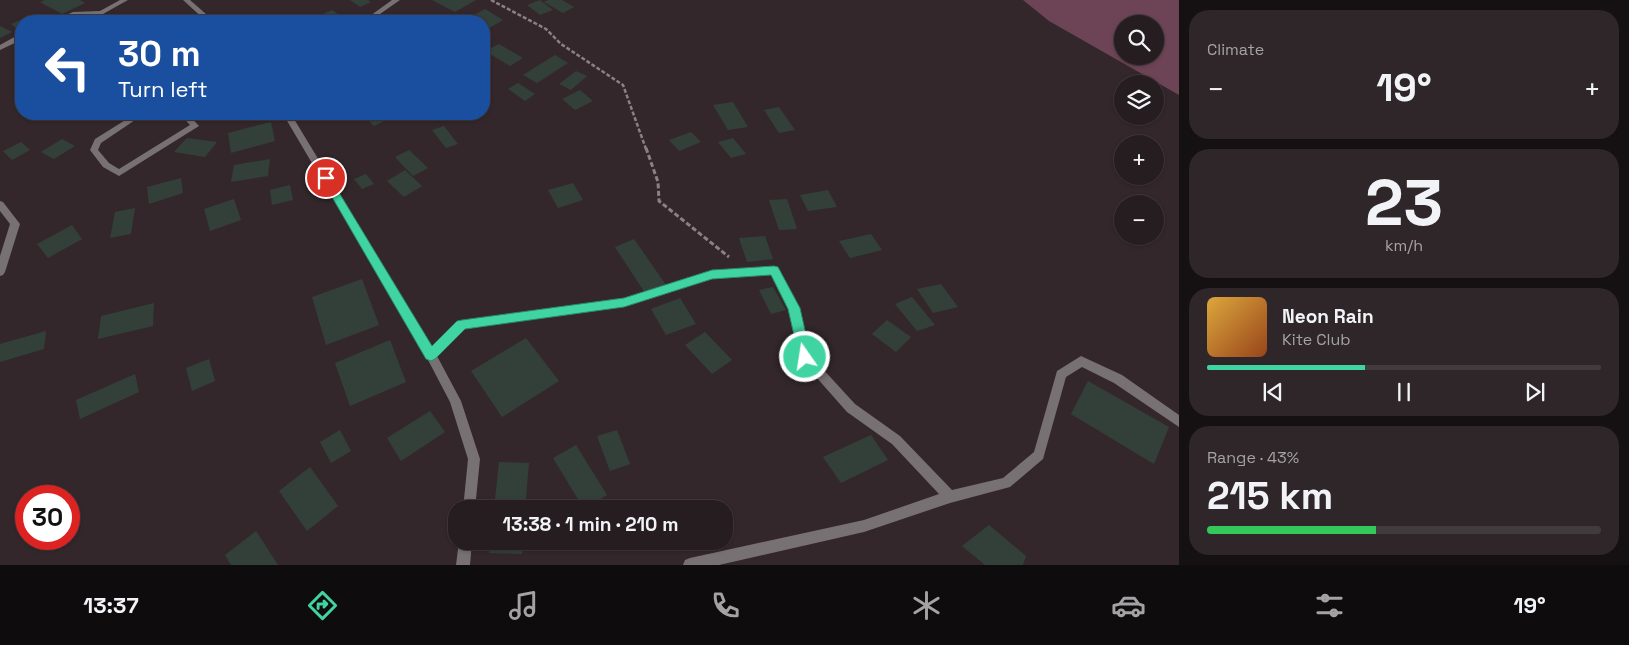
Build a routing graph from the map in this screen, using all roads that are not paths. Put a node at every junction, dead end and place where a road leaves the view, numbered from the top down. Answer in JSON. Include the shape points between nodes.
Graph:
{"nodes":[{"id":1,"x":126,"y":0,"type":"edge"},
{"id":2,"x":186,"y":0,"type":"edge"},
{"id":3,"x":397,"y":0,"type":"edge"},
{"id":4,"x":71,"y":15,"type":"edge"},
{"id":5,"x":203,"y":15,"type":"edge"},
{"id":6,"x":375,"y":15,"type":"edge"},
{"id":7,"x":15,"y":40,"type":"edge"},
{"id":8,"x":0,"y":48,"type":"edge"},
{"id":9,"x":130,"y":120,"type":"edge"},
{"id":10,"x":190,"y":120,"type":"edge"},
{"id":11,"x":291,"y":120,"type":"edge"},
{"id":12,"x":0,"y":204,"type":"edge"},
{"id":13,"x":0,"y":272,"type":"edge"},
{"id":14,"x":431,"y":356,"type":"junction"},
{"id":15,"x":1179,"y":422,"type":"edge"},
{"id":16,"x":950,"y":497,"type":"junction"},
{"id":17,"x":470,"y":500,"type":"edge"},
{"id":18,"x":465,"y":550,"type":"edge"},
{"id":19,"x":463,"y":565,"type":"edge"},
{"id":20,"x":690,"y":565,"type":"edge"}],
"edges":[{"from":1,"to":4,"type":"street","via":[[101,13]]},
{"from":2,"to":5,"type":"street"},
{"from":3,"to":6,"type":"street"},
{"from":7,"to":8,"type":"street"},
{"from":9,"to":10,"type":"street","via":[[98,140],[94,150],[106,165],[119,173],[195,126]]},
{"from":11,"to":14,"type":"street"},
{"from":12,"to":13,"type":"street","via":[[16,224]]},
{"from":14,"to":16,"type":"street","via":[[462,325],[624,302],[712,275],[774,270],[794,308],[805,357],[851,408],[896,440]]},
{"from":14,"to":17,"type":"street","via":[[455,401],[474,459]]},
{"from":15,"to":16,"type":"street","via":[[1118,379],[1081,361],[1061,374],[1039,455],[1006,483]]},
{"from":16,"to":20,"type":"street","via":[[864,526]]},
{"from":18,"to":19,"type":"street"}]}
